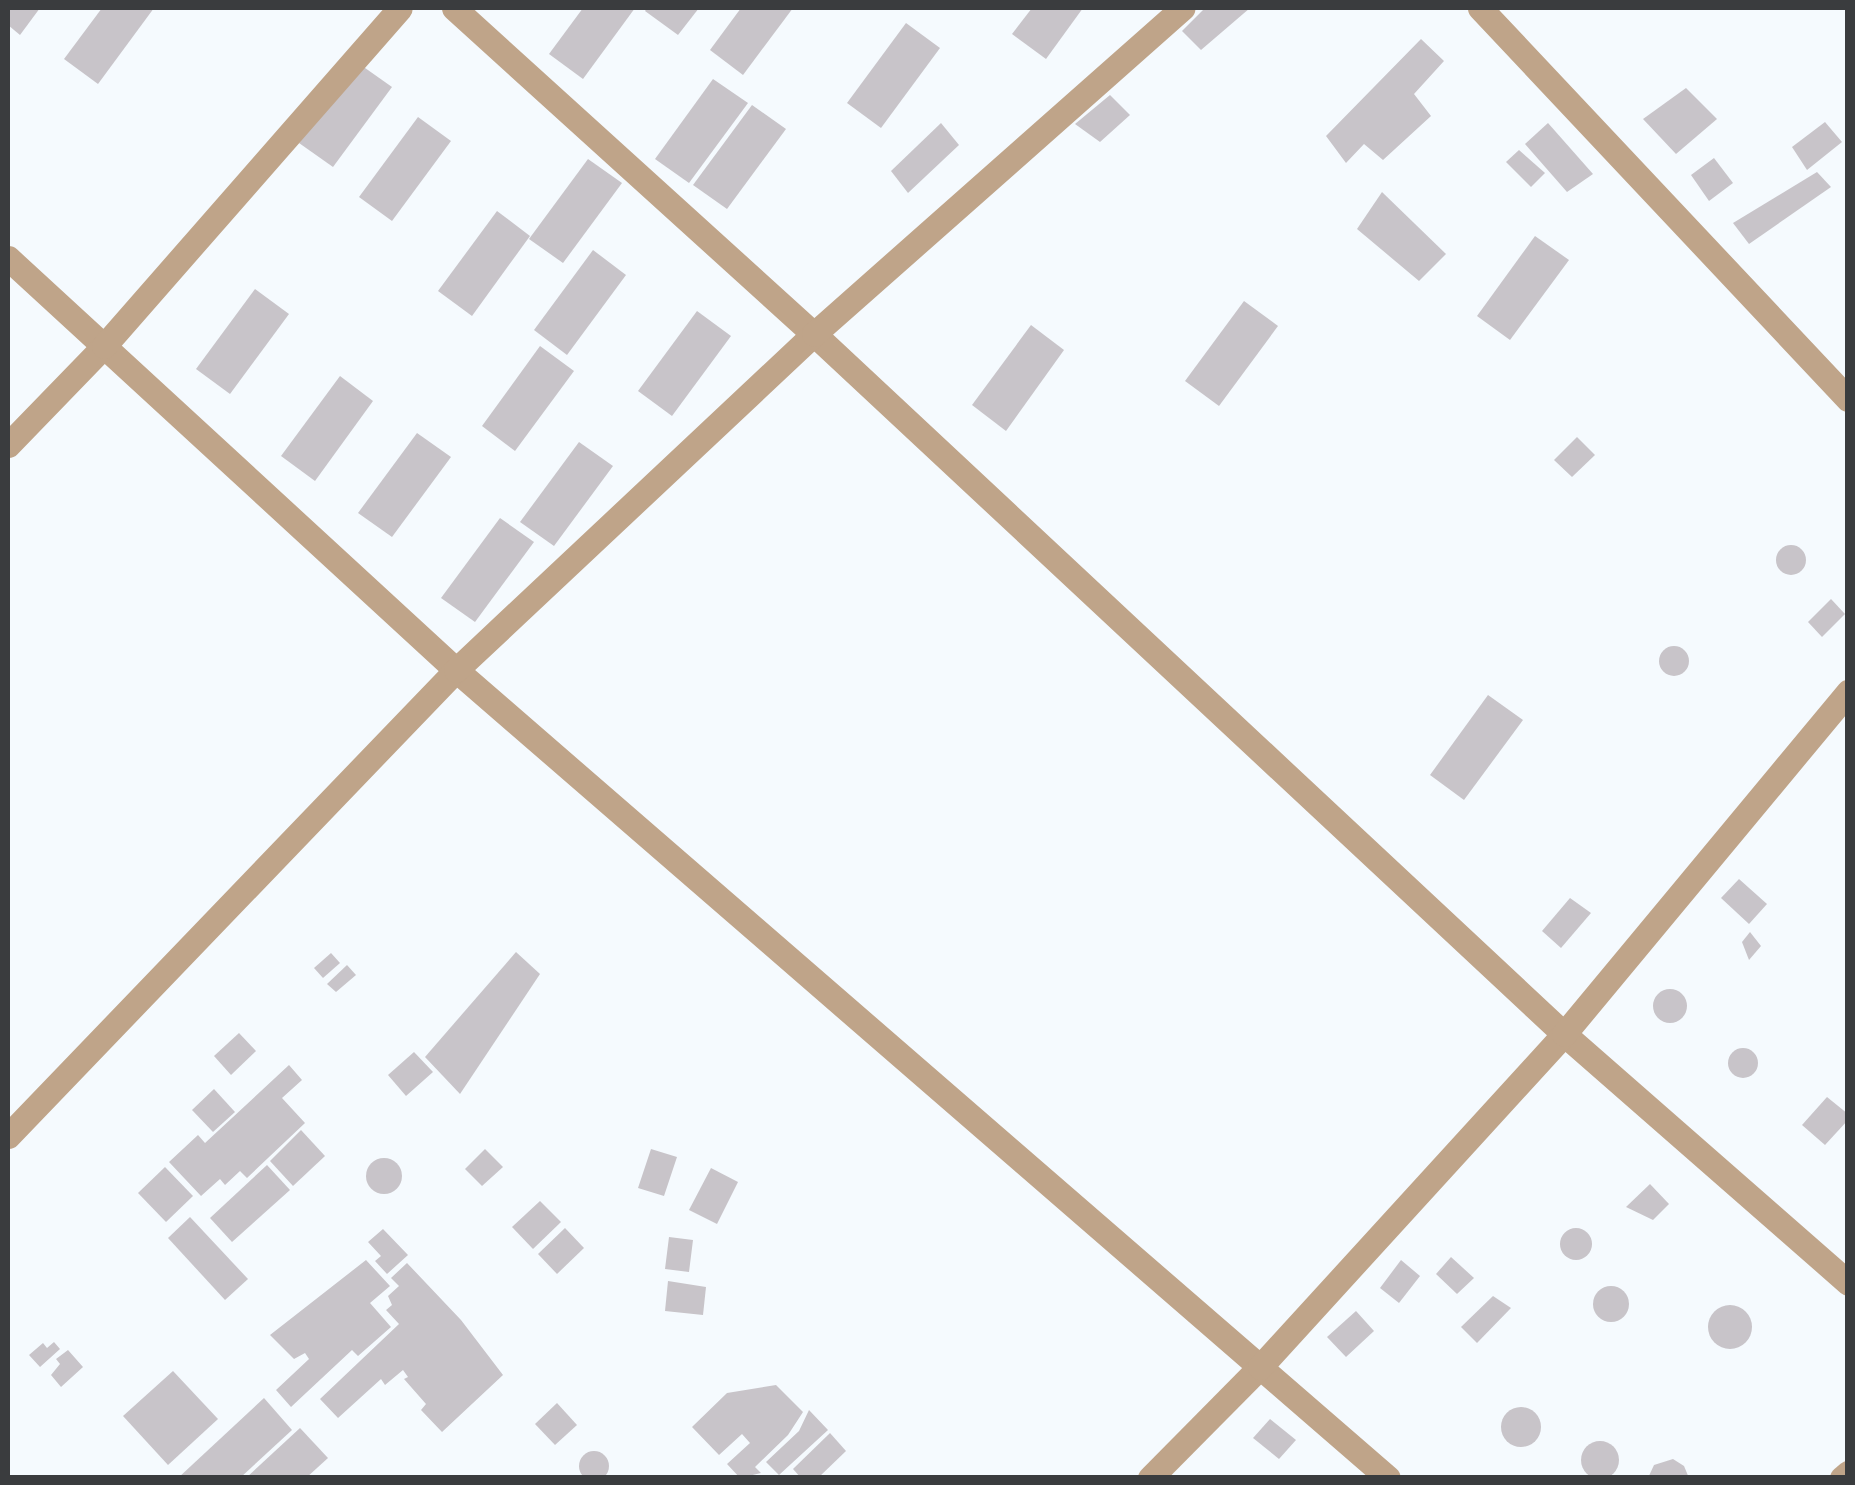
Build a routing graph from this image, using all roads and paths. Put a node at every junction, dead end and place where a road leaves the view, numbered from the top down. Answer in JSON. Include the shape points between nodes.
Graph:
{"nodes":[{"id":1,"x":400,"y":8,"type":"edge"},
{"id":2,"x":454,"y":8,"type":"edge"},
{"id":3,"x":1183,"y":8,"type":"edge"},
{"id":4,"x":1480,"y":8,"type":"edge"},
{"id":5,"x":8,"y":258,"type":"edge"},
{"id":6,"x":814,"y":334,"type":"junction"},
{"id":7,"x":104,"y":346,"type":"junction"},
{"id":8,"x":1848,"y":399,"type":"edge"},
{"id":9,"x":8,"y":445,"type":"edge"},
{"id":10,"x":456,"y":670,"type":"junction"},
{"id":11,"x":1848,"y":692,"type":"edge"},
{"id":12,"x":1564,"y":1034,"type":"junction"},
{"id":13,"x":8,"y":1136,"type":"edge"},
{"id":14,"x":1848,"y":1283,"type":"edge"},
{"id":15,"x":1260,"y":1368,"type":"junction"},
{"id":16,"x":1150,"y":1478,"type":"edge"},
{"id":17,"x":1388,"y":1478,"type":"edge"}],
"edges":[{"from":1,"to":7,"type":"street"},
{"from":2,"to":6,"type":"street"},
{"from":3,"to":6,"type":"street"},
{"from":4,"to":8,"type":"street"},
{"from":5,"to":7,"type":"street"},
{"from":6,"to":10,"type":"street"},
{"from":6,"to":12,"type":"street"},
{"from":7,"to":9,"type":"street"},
{"from":7,"to":10,"type":"street"},
{"from":10,"to":13,"type":"street"},
{"from":10,"to":15,"type":"street"},
{"from":11,"to":12,"type":"street"},
{"from":12,"to":14,"type":"street"},
{"from":12,"to":15,"type":"street"},
{"from":15,"to":16,"type":"street"},
{"from":15,"to":17,"type":"street"}]}
